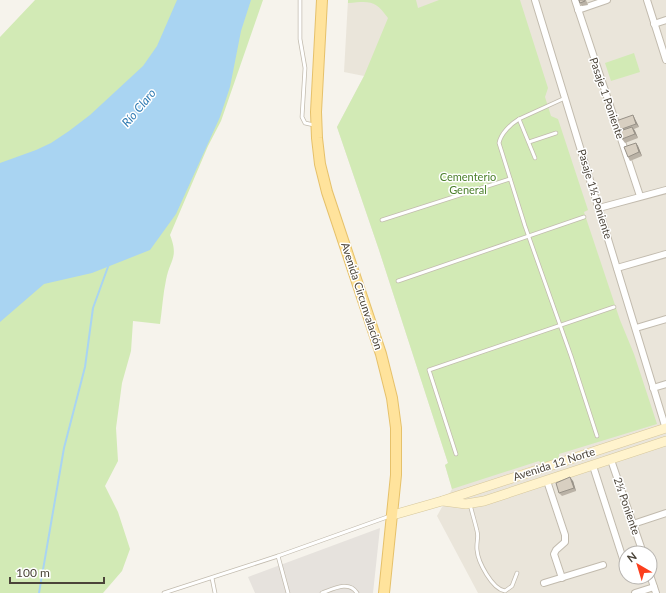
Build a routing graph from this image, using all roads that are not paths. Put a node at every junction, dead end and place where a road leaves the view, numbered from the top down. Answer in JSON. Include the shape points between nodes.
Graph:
{"nodes":[{"id":1,"x":300,"y":0,"type":"edge"},
{"id":2,"x":322,"y":0,"type":"edge"},
{"id":3,"x":535,"y":0,"type":"edge"},
{"id":4,"x":575,"y":0,"type":"edge"},
{"id":5,"x":607,"y":0,"type":"edge"},
{"id":6,"x":646,"y":0,"type":"edge"},
{"id":7,"x":578,"y":10,"type":"junction"},
{"id":8,"x":666,"y":20,"type":"edge"},
{"id":9,"x":654,"y":24,"type":"junction"},
{"id":10,"x":666,"y":60,"type":"edge"},
{"id":11,"x":566,"y":98,"type":"junction"},
{"id":12,"x":519,"y":119,"type":"junction"},
{"id":13,"x":316,"y":125,"type":"junction"},
{"id":14,"x":556,"y":133,"type":"dead end"},
{"id":15,"x":529,"y":142,"type":"junction"},
{"id":16,"x":535,"y":158,"type":"dead end"},
{"id":17,"x":510,"y":179,"type":"junction"},
{"id":18,"x":666,"y":190,"type":"edge"},
{"id":19,"x":640,"y":196,"type":"junction"},
{"id":20,"x":599,"y":208,"type":"junction"},
{"id":21,"x":584,"y":217,"type":"dead end"},
{"id":22,"x":382,"y":220,"type":"dead end"},
{"id":23,"x":529,"y":236,"type":"junction"},
{"id":24,"x":666,"y":254,"type":"edge"},
{"id":25,"x":617,"y":268,"type":"junction"},
{"id":26,"x":398,"y":281,"type":"dead end"},
{"id":27,"x":614,"y":306,"type":"dead end"},
{"id":28,"x":666,"y":318,"type":"edge"},
{"id":29,"x":560,"y":325,"type":"junction"},
{"id":30,"x":636,"y":328,"type":"junction"},
{"id":31,"x":666,"y":384,"type":"edge"},
{"id":32,"x":653,"y":388,"type":"junction"},
{"id":33,"x":666,"y":428,"type":"edge"},
{"id":34,"x":597,"y":436,"type":"dead end"},
{"id":35,"x":666,"y":441,"type":"edge"},
{"id":36,"x":456,"y":454,"type":"dead end"},
{"id":37,"x":611,"y":460,"type":"junction"},
{"id":38,"x":593,"y":466,"type":"junction"},
{"id":39,"x":520,"y":475,"type":"junction"},
{"id":40,"x":547,"y":481,"type":"junction"},
{"id":41,"x":524,"y":489,"type":"junction"},
{"id":42,"x":442,"y":500,"type":"junction"},
{"id":43,"x":470,"y":504,"type":"junction"},
{"id":44,"x":666,"y":513,"type":"edge"},
{"id":45,"x":393,"y":515,"type":"junction"},
{"id":46,"x":633,"y":524,"type":"junction"},
{"id":47,"x":618,"y":545,"type":"edge"},
{"id":48,"x":640,"y":545,"type":"edge"},
{"id":49,"x":278,"y":556,"type":"junction"},
{"id":50,"x":603,"y":565,"type":"dead end"},
{"id":51,"x":517,"y":573,"type":"dead end"},
{"id":52,"x":212,"y":578,"type":"junction"},
{"id":53,"x":562,"y":578,"type":"junction"},
{"id":54,"x":544,"y":583,"type":"dead end"},
{"id":55,"x":655,"y":590,"type":"edge"},
{"id":56,"x":164,"y":593,"type":"edge"},
{"id":57,"x":214,"y":593,"type":"edge"},
{"id":58,"x":288,"y":593,"type":"edge"},
{"id":59,"x":322,"y":593,"type":"edge"},
{"id":60,"x":358,"y":593,"type":"edge"},
{"id":61,"x":384,"y":593,"type":"edge"},
{"id":62,"x":635,"y":593,"type":"edge"}],
"edges":[{"from":1,"to":13,"type":"lane","via":[[300,39],[305,68],[302,117],[305,123]]},
{"from":2,"to":13,"type":"main road","name":"Avenida Circunvalación"},
{"from":3,"to":11,"type":"street","name":"Pasaje 1½ Poniente"},
{"from":4,"to":7,"type":"street","name":"Pasaje 1 Poniente"},
{"from":5,"to":7,"type":"street"},
{"from":6,"to":9,"type":"street"},
{"from":7,"to":19,"type":"street","name":"Pasaje 1 Poniente"},
{"from":8,"to":9,"type":"street"},
{"from":9,"to":10,"type":"street"},
{"from":11,"to":12,"type":"lane"},
{"from":11,"to":20,"type":"street","name":"Pasaje 1½ Poniente"},
{"from":12,"to":15,"type":"lane"},
{"from":12,"to":17,"type":"lane","via":[[505,132],[499,143]]},
{"from":13,"to":45,"type":"main road","name":"Avenida Circunvalación","via":[[322,176],[381,354],[392,398],[397,459]]},
{"from":14,"to":15,"type":"lane"},
{"from":15,"to":16,"type":"lane"},
{"from":17,"to":22,"type":"lane"},
{"from":17,"to":23,"type":"lane"},
{"from":18,"to":19,"type":"street"},
{"from":19,"to":20,"type":"street"},
{"from":20,"to":25,"type":"street","name":"Pasaje 1½ Poniente"},
{"from":21,"to":23,"type":"lane"},
{"from":23,"to":26,"type":"lane"},
{"from":23,"to":29,"type":"lane"},
{"from":24,"to":25,"type":"street"},
{"from":25,"to":30,"type":"street","name":"Pasaje 1½ Poniente"},
{"from":27,"to":29,"type":"lane"},
{"from":28,"to":30,"type":"street"},
{"from":29,"to":34,"type":"lane"},
{"from":29,"to":36,"type":"lane","via":[[429,370]]},
{"from":30,"to":32,"type":"street","name":"Pasaje 1½ Poniente"},
{"from":31,"to":32,"type":"street"},
{"from":32,"to":33,"type":"street","name":"Pasaje 1½ Poniente"},
{"from":33,"to":39,"type":"main road","name":"Avenida 12 Norte"},
{"from":35,"to":37,"type":"main road","name":"Avenida 12 Norte"},
{"from":37,"to":38,"type":"main road","name":"Avenida 12 Norte"},
{"from":37,"to":46,"type":"street","name":"2½ Poniente"},
{"from":38,"to":40,"type":"main road","name":"Avenida 12 Norte"},
{"from":38,"to":47,"type":"street"},
{"from":39,"to":41,"type":"main road"},
{"from":39,"to":42,"type":"main road","name":"Avenida 12 Norte"},
{"from":40,"to":41,"type":"main road","name":"Avenida 12 Norte"},
{"from":40,"to":53,"type":"street","via":[[566,537],[565,542],[554,554]]},
{"from":41,"to":43,"type":"main road","name":"Avenida 12 Norte"},
{"from":42,"to":43,"type":"main road","name":"Avenida 12 Norte"},
{"from":42,"to":45,"type":"main road","name":"Avenida 12 Norte"},
{"from":43,"to":51,"type":"lane","via":[[478,533],[478,559],[493,584],[500,591],[505,591],[512,586]]},
{"from":44,"to":46,"type":"street"},
{"from":45,"to":49,"type":"lane"},
{"from":45,"to":61,"type":"main road","name":"Avenida Circunvalación"},
{"from":46,"to":48,"type":"street","name":"2½ Poniente"},
{"from":49,"to":52,"type":"lane"},
{"from":49,"to":58,"type":"lane"},
{"from":50,"to":53,"type":"street"},
{"from":52,"to":56,"type":"lane"},
{"from":52,"to":57,"type":"lane"},
{"from":53,"to":54,"type":"street"},
{"from":55,"to":62,"type":"street"},
{"from":59,"to":60,"type":"lane","via":[[341,586],[348,586]]}]}
